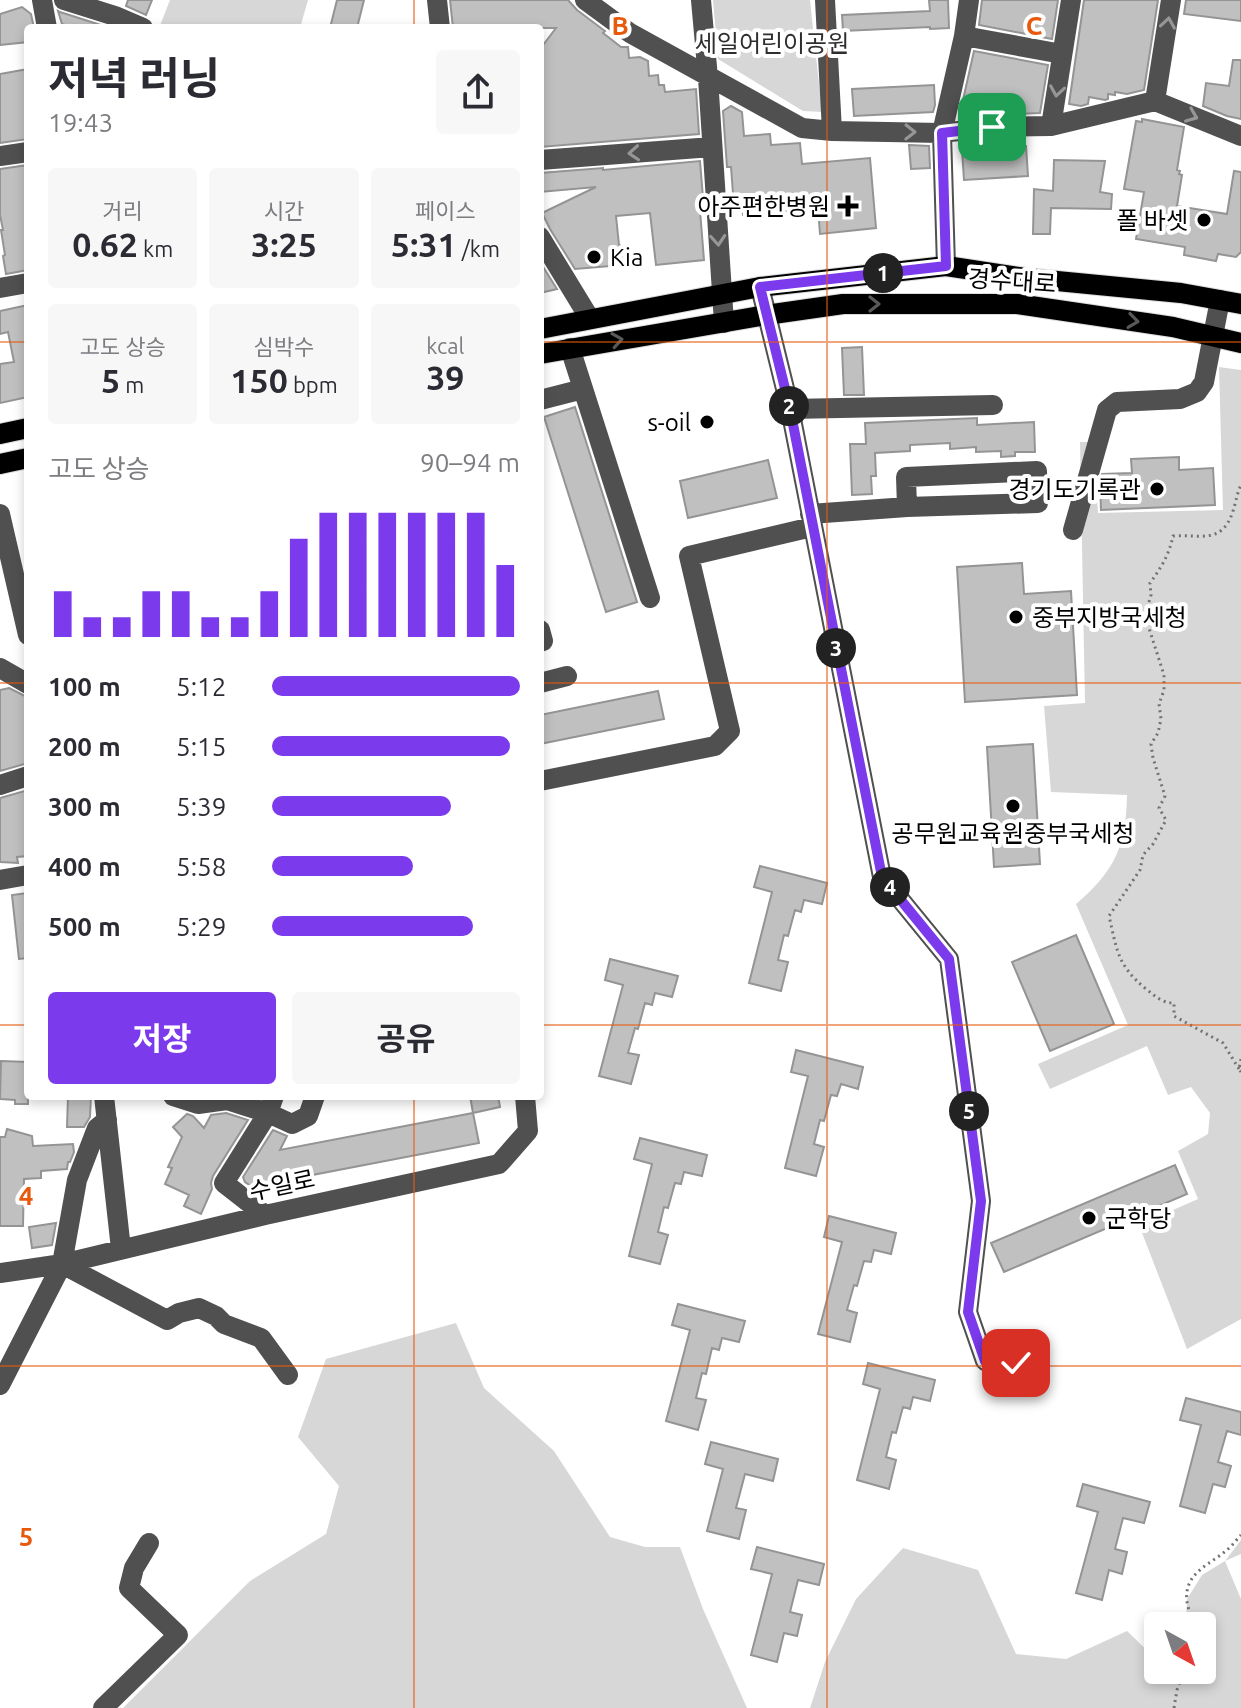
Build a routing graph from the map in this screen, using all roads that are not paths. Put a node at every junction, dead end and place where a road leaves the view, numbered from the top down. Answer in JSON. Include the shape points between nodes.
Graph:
{"nodes":[{"id":1,"x":42,"y":0,"type":"edge"},
{"id":2,"x":64,"y":0,"type":"edge"},
{"id":3,"x":437,"y":0,"type":"edge"},
{"id":4,"x":585,"y":0,"type":"edge"},
{"id":5,"x":701,"y":0,"type":"edge"},
{"id":6,"x":825,"y":0,"type":"edge"},
{"id":7,"x":969,"y":0,"type":"edge"},
{"id":8,"x":1071,"y":0,"type":"edge"},
{"id":9,"x":1171,"y":0,"type":"edge"},
{"id":10,"x":114,"y":8,"type":"edge"},
{"id":11,"x":46,"y":24,"type":"edge"},
{"id":12,"x":137,"y":24,"type":"edge"},
{"id":13,"x":440,"y":24,"type":"edge"},
{"id":14,"x":964,"y":36,"type":"junction"},
{"id":15,"x":1062,"y":54,"type":"junction"},
{"id":16,"x":708,"y":78,"type":"junction"},
{"id":17,"x":1155,"y":101,"type":"junction"},
{"id":18,"x":1051,"y":126,"type":"junction"},
{"id":19,"x":832,"y":131,"type":"junction"},
{"id":20,"x":942,"y":133,"type":"junction"},
{"id":21,"x":1241,"y":136,"type":"edge"},
{"id":22,"x":712,"y":147,"type":"junction"},
{"id":23,"x":24,"y":153,"type":"edge"},
{"id":24,"x":0,"y":156,"type":"edge"},
{"id":25,"x":544,"y":160,"type":"edge"},
{"id":26,"x":544,"y":244,"type":"edge"},
{"id":27,"x":946,"y":266,"type":"junction"},
{"id":28,"x":1,"y":282,"type":"edge"},
{"id":29,"x":24,"y":283,"type":"edge"},
{"id":30,"x":760,"y":287,"type":"junction"},
{"id":31,"x":721,"y":295,"type":"junction"},
{"id":32,"x":1220,"y":300,"type":"junction"},
{"id":33,"x":1241,"y":304,"type":"edge"},
{"id":34,"x":651,"y":308,"type":"junction"},
{"id":35,"x":766,"y":315,"type":"junction"},
{"id":36,"x":590,"y":319,"type":"junction"},
{"id":37,"x":724,"y":323,"type":"junction"},
{"id":38,"x":544,"y":328,"type":"edge"},
{"id":39,"x":655,"y":334,"type":"junction"},
{"id":40,"x":1212,"y":336,"type":"junction"},
{"id":41,"x":1241,"y":343,"type":"edge"},
{"id":42,"x":570,"y":348,"type":"junction"},
{"id":43,"x":544,"y":353,"type":"edge"},
{"id":44,"x":583,"y":389,"type":"junction"},
{"id":45,"x":544,"y":399,"type":"edge"},
{"id":46,"x":993,"y":405,"type":"dead end"},
{"id":47,"x":790,"y":409,"type":"junction"},
{"id":48,"x":24,"y":429,"type":"edge"},
{"id":49,"x":0,"y":434,"type":"edge"},
{"id":50,"x":24,"y":459,"type":"edge"},
{"id":51,"x":0,"y":464,"type":"edge"},
{"id":52,"x":907,"y":507,"type":"junction"},
{"id":53,"x":0,"y":514,"type":"edge"},
{"id":54,"x":811,"y":521,"type":"junction"},
{"id":55,"x":1073,"y":530,"type":"dead end"},
{"id":56,"x":650,"y":598,"type":"dead end"},
{"id":57,"x":24,"y":618,"type":"edge"},
{"id":58,"x":0,"y":668,"type":"edge"},
{"id":59,"x":567,"y":676,"type":"dead end"},
{"id":60,"x":24,"y":682,"type":"edge"},
{"id":61,"x":544,"y":682,"type":"edge"},
{"id":62,"x":24,"y":777,"type":"edge"},
{"id":63,"x":544,"y":780,"type":"edge"},
{"id":64,"x":0,"y":785,"type":"edge"},
{"id":65,"x":24,"y":876,"type":"edge"},
{"id":66,"x":0,"y":880,"type":"edge"},
{"id":67,"x":104,"y":1100,"type":"edge"},
{"id":68,"x":199,"y":1100,"type":"edge"},
{"id":69,"x":314,"y":1100,"type":"edge"},
{"id":70,"x":525,"y":1100,"type":"edge"},
{"id":71,"x":271,"y":1104,"type":"edge"},
{"id":72,"x":107,"y":1120,"type":"junction"},
{"id":73,"x":265,"y":1215,"type":"junction"},
{"id":74,"x":121,"y":1249,"type":"junction"},
{"id":75,"x":62,"y":1264,"type":"junction"},
{"id":76,"x":0,"y":1273,"type":"edge"},
{"id":77,"x":1016,"y":1363,"type":"dead end"},
{"id":78,"x":288,"y":1375,"type":"dead end"},
{"id":79,"x":0,"y":1385,"type":"edge"},
{"id":80,"x":149,"y":1543,"type":"dead end"},
{"id":81,"x":103,"y":1708,"type":"edge"}],
"edges":[{"from":1,"to":11,"type":"street"},
{"from":2,"to":10,"type":"street"},
{"from":3,"to":13,"type":"street"},
{"from":4,"to":16,"type":"street"},
{"from":5,"to":16,"type":"street"},
{"from":6,"to":19,"type":"street"},
{"from":7,"to":14,"type":"street","name":"경수대로"},
{"from":8,"to":15,"type":"street"},
{"from":17,"to":9,"type":"street","one_way":true},
{"from":10,"to":12,"type":"street"},
{"from":14,"to":15,"type":"street"},
{"from":14,"to":20,"type":"street","name":"경수대로"},
{"from":15,"to":18,"type":"street","one_way":true},
{"from":16,"to":19,"type":"street","via":[[802,128]]},
{"from":16,"to":22,"type":"street"},
{"from":17,"to":18,"type":"street"},
{"from":17,"to":21,"type":"street","one_way":true},
{"from":18,"to":20,"type":"street"},
{"from":19,"to":20,"type":"street","one_way":true},
{"from":20,"to":27,"type":"street","name":"경수대로"},
{"from":22,"to":25,"type":"street","one_way":true},
{"from":22,"to":31,"type":"street","one_way":true},
{"from":23,"to":24,"type":"street"},
{"from":26,"to":36,"type":"street"},
{"from":27,"to":30,"type":"main road","name":"경수대로"},
{"from":27,"to":32,"type":"main road","name":"경수대로"},
{"from":28,"to":29,"type":"street"},
{"from":30,"to":31,"type":"main road","name":"경수대로"},
{"from":30,"to":35,"type":"street"},
{"from":31,"to":34,"type":"main road","name":"경수대로"},
{"from":31,"to":37,"type":"street"},
{"from":32,"to":33,"type":"main road","name":"경수대로"},
{"from":32,"to":40,"type":"street"},
{"from":34,"to":36,"type":"main road","name":"경수대로"},
{"from":34,"to":39,"type":"main road"},
{"from":35,"to":37,"type":"main road","name":"경수대로"},
{"from":35,"to":40,"type":"main road","name":"경수대로","one_way":true,"via":[[843,304],[1017,304]]},
{"from":35,"to":47,"type":"street"},
{"from":36,"to":38,"type":"main road","name":"경수대로"},
{"from":37,"to":39,"type":"main road","name":"경수대로"},
{"from":42,"to":39,"type":"main road","name":"경수대로","one_way":true},
{"from":40,"to":41,"type":"main road","name":"경수대로"},
{"from":40,"to":55,"type":"street","via":[[1204,382],[1197,392],[1180,399],[1117,402],[1107,410]]},
{"from":42,"to":43,"type":"main road","name":"경수대로"},
{"from":42,"to":44,"type":"street"},
{"from":44,"to":45,"type":"street"},
{"from":44,"to":56,"type":"street"},
{"from":46,"to":47,"type":"street"},
{"from":47,"to":54,"type":"street"},
{"from":48,"to":49,"type":"main road"},
{"from":50,"to":51,"type":"main road"},
{"from":52,"to":52,"type":"street","via":[[1038,503],[1037,471],[906,477]]},
{"from":52,"to":54,"type":"street"},
{"from":53,"to":57,"type":"street"},
{"from":54,"to":63,"type":"street","via":[[689,556],[730,731],[715,746]]},
{"from":54,"to":77,"type":"street","via":[[882,877],[949,959],[981,1201],[968,1312],[985,1361],[1002,1370]]},
{"from":58,"to":60,"type":"street"},
{"from":59,"to":61,"type":"street"},
{"from":62,"to":64,"type":"street"},
{"from":65,"to":66,"type":"street"},
{"from":67,"to":72,"type":"street"},
{"from":68,"to":71,"type":"street"},
{"from":69,"to":71,"type":"street","via":[[308,1116],[292,1124]]},
{"from":70,"to":73,"type":"street","name":"수일로","via":[[528,1131],[499,1164]]},
{"from":71,"to":73,"type":"street","via":[[224,1183]]},
{"from":72,"to":74,"type":"street"},
{"from":72,"to":75,"type":"street","via":[[97,1128],[77,1180]]},
{"from":73,"to":74,"type":"street","name":"수일로"},
{"from":74,"to":75,"type":"street","name":"수일로"},
{"from":75,"to":76,"type":"street","name":"수일로"},
{"from":75,"to":78,"type":"street","via":[[167,1320],[199,1308],[261,1338]]},
{"from":75,"to":79,"type":"street"},
{"from":80,"to":81,"type":"street","via":[[129,1588],[178,1635]]}]}
